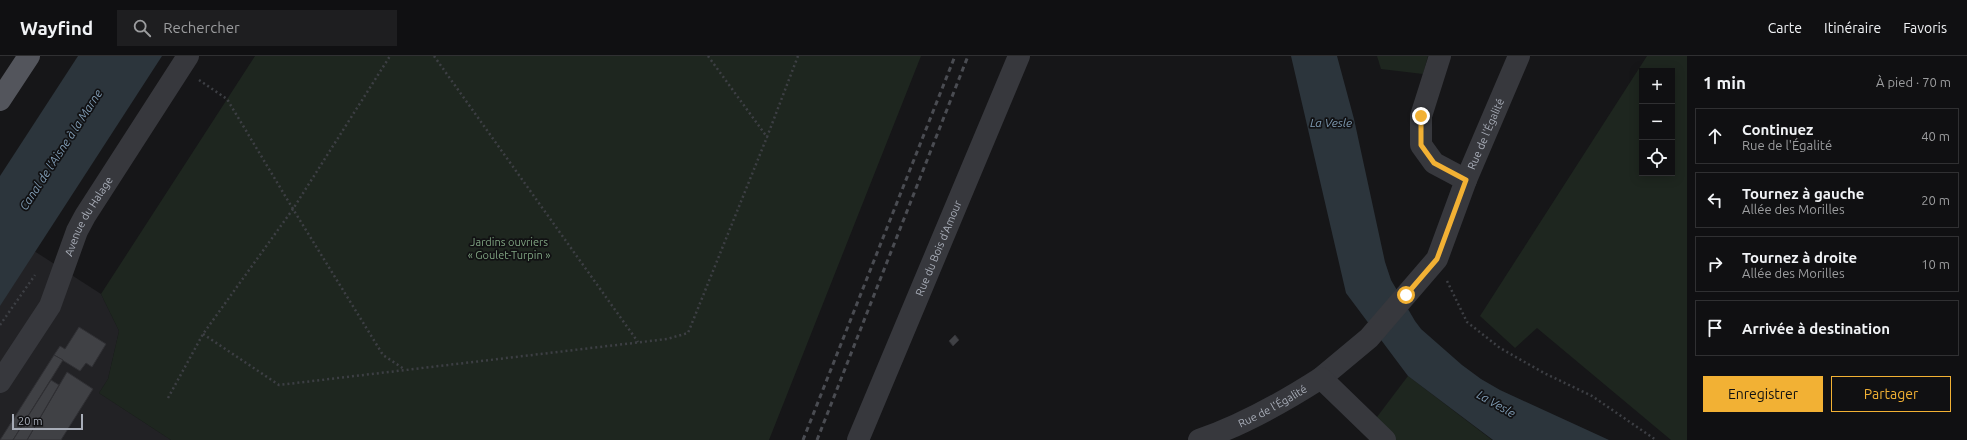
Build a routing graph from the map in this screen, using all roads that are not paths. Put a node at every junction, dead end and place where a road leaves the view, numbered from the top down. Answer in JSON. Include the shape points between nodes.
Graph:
{"nodes":[{"id":1,"x":29,"y":56,"type":"edge"},
{"id":2,"x":1019,"y":56,"type":"edge"},
{"id":3,"x":1440,"y":56,"type":"edge"},
{"id":4,"x":1519,"y":56,"type":"edge"},
{"id":5,"x":184,"y":62,"type":"edge"},
{"id":6,"x":0,"y":100,"type":"edge"},
{"id":7,"x":1466,"y":180,"type":"junction"},
{"id":8,"x":1321,"y":378,"type":"junction"},
{"id":9,"x":0,"y":382,"type":"edge"},
{"id":10,"x":858,"y":440,"type":"edge"},
{"id":11,"x":1199,"y":440,"type":"edge"},
{"id":12,"x":1385,"y":440,"type":"edge"}],
"edges":[{"from":1,"to":6,"type":"main road"},
{"from":2,"to":10,"type":"street","name":"Rue du Bois d'Amour"},
{"from":3,"to":7,"type":"street","via":[[1421,116],[1421,145],[1434,163]]},
{"from":4,"to":7,"type":"street","name":"Rue de l'Égalité"},
{"from":5,"to":9,"type":"street","name":"Avenue du Halage","via":[[85,216],[77,231],[50,306]]},
{"from":7,"to":8,"type":"street","name":"Rue de l'Égalité","via":[[1437,259],[1369,338]]},
{"from":8,"to":11,"type":"street","name":"Rue de l'Égalité","via":[[1263,413]]},
{"from":8,"to":12,"type":"street"}]}
